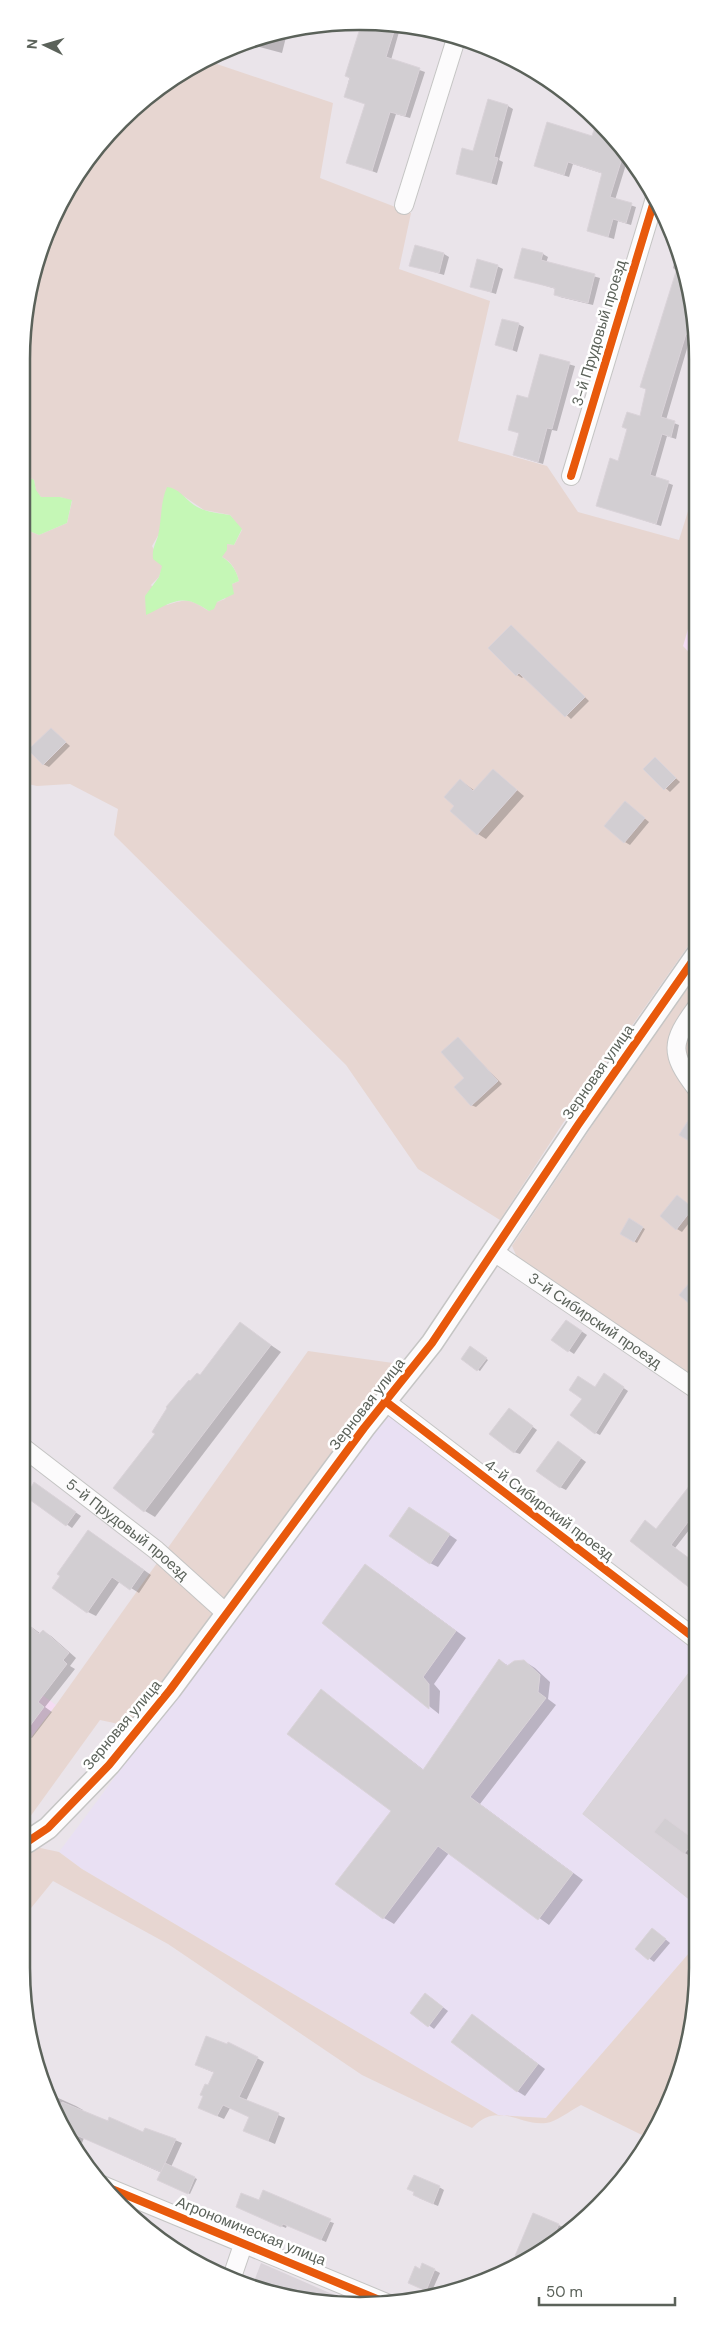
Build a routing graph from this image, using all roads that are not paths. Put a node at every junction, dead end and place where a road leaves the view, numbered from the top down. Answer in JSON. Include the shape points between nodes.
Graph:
{"nodes":[{"id":1,"x":454,"y":44,"type":"edge"},
{"id":2,"x":404,"y":205,"type":"dead end"},
{"id":3,"x":652,"y":208,"type":"edge"},
{"id":4,"x":571,"y":476,"type":"dead end"},
{"id":5,"x":689,"y":968,"type":"edge"},
{"id":6,"x":689,"y":1018,"type":"edge"},
{"id":7,"x":689,"y":1078,"type":"edge"},
{"id":8,"x":494,"y":1252,"type":"junction"},
{"id":9,"x":689,"y":1385,"type":"edge"},
{"id":10,"x":384,"y":1401,"type":"junction"},
{"id":11,"x":30,"y":1451,"type":"edge"},
{"id":12,"x":227,"y":1614,"type":"junction"},
{"id":13,"x":689,"y":1634,"type":"edge"},
{"id":14,"x":30,"y":1840,"type":"edge"},
{"id":15,"x":119,"y":2192,"type":"edge"},
{"id":16,"x":244,"y":2242,"type":"junction"},
{"id":17,"x":234,"y":2272,"type":"edge"},
{"id":18,"x":371,"y":2296,"type":"edge"}],
"edges":[{"from":1,"to":2,"type":"street"},
{"from":3,"to":4,"type":"street","name":"3-й Прудовый проезд"},
{"from":5,"to":8,"type":"street","name":"Зерновая улица","via":[[578,1125]]},
{"from":6,"to":7,"type":"street","via":[[680,1030],[675,1046],[678,1061]]},
{"from":8,"to":9,"type":"street","name":"3-й Сибирский проезд"},
{"from":8,"to":10,"type":"street","name":"Зерновая улица","via":[[432,1343]]},
{"from":10,"to":12,"type":"street","name":"Зерновая улица"},
{"from":10,"to":13,"type":"street","name":"4-й Сибирский проезд"},
{"from":11,"to":12,"type":"street","name":"5-й Прудовый проезд","via":[[156,1550]]},
{"from":12,"to":14,"type":"street","name":"Зерновая улица","via":[[109,1766],[48,1828]]},
{"from":15,"to":16,"type":"street","name":"Агрономическая улица"},
{"from":16,"to":17,"type":"street"},
{"from":16,"to":18,"type":"street","name":"Агрономическая улица"}]}
